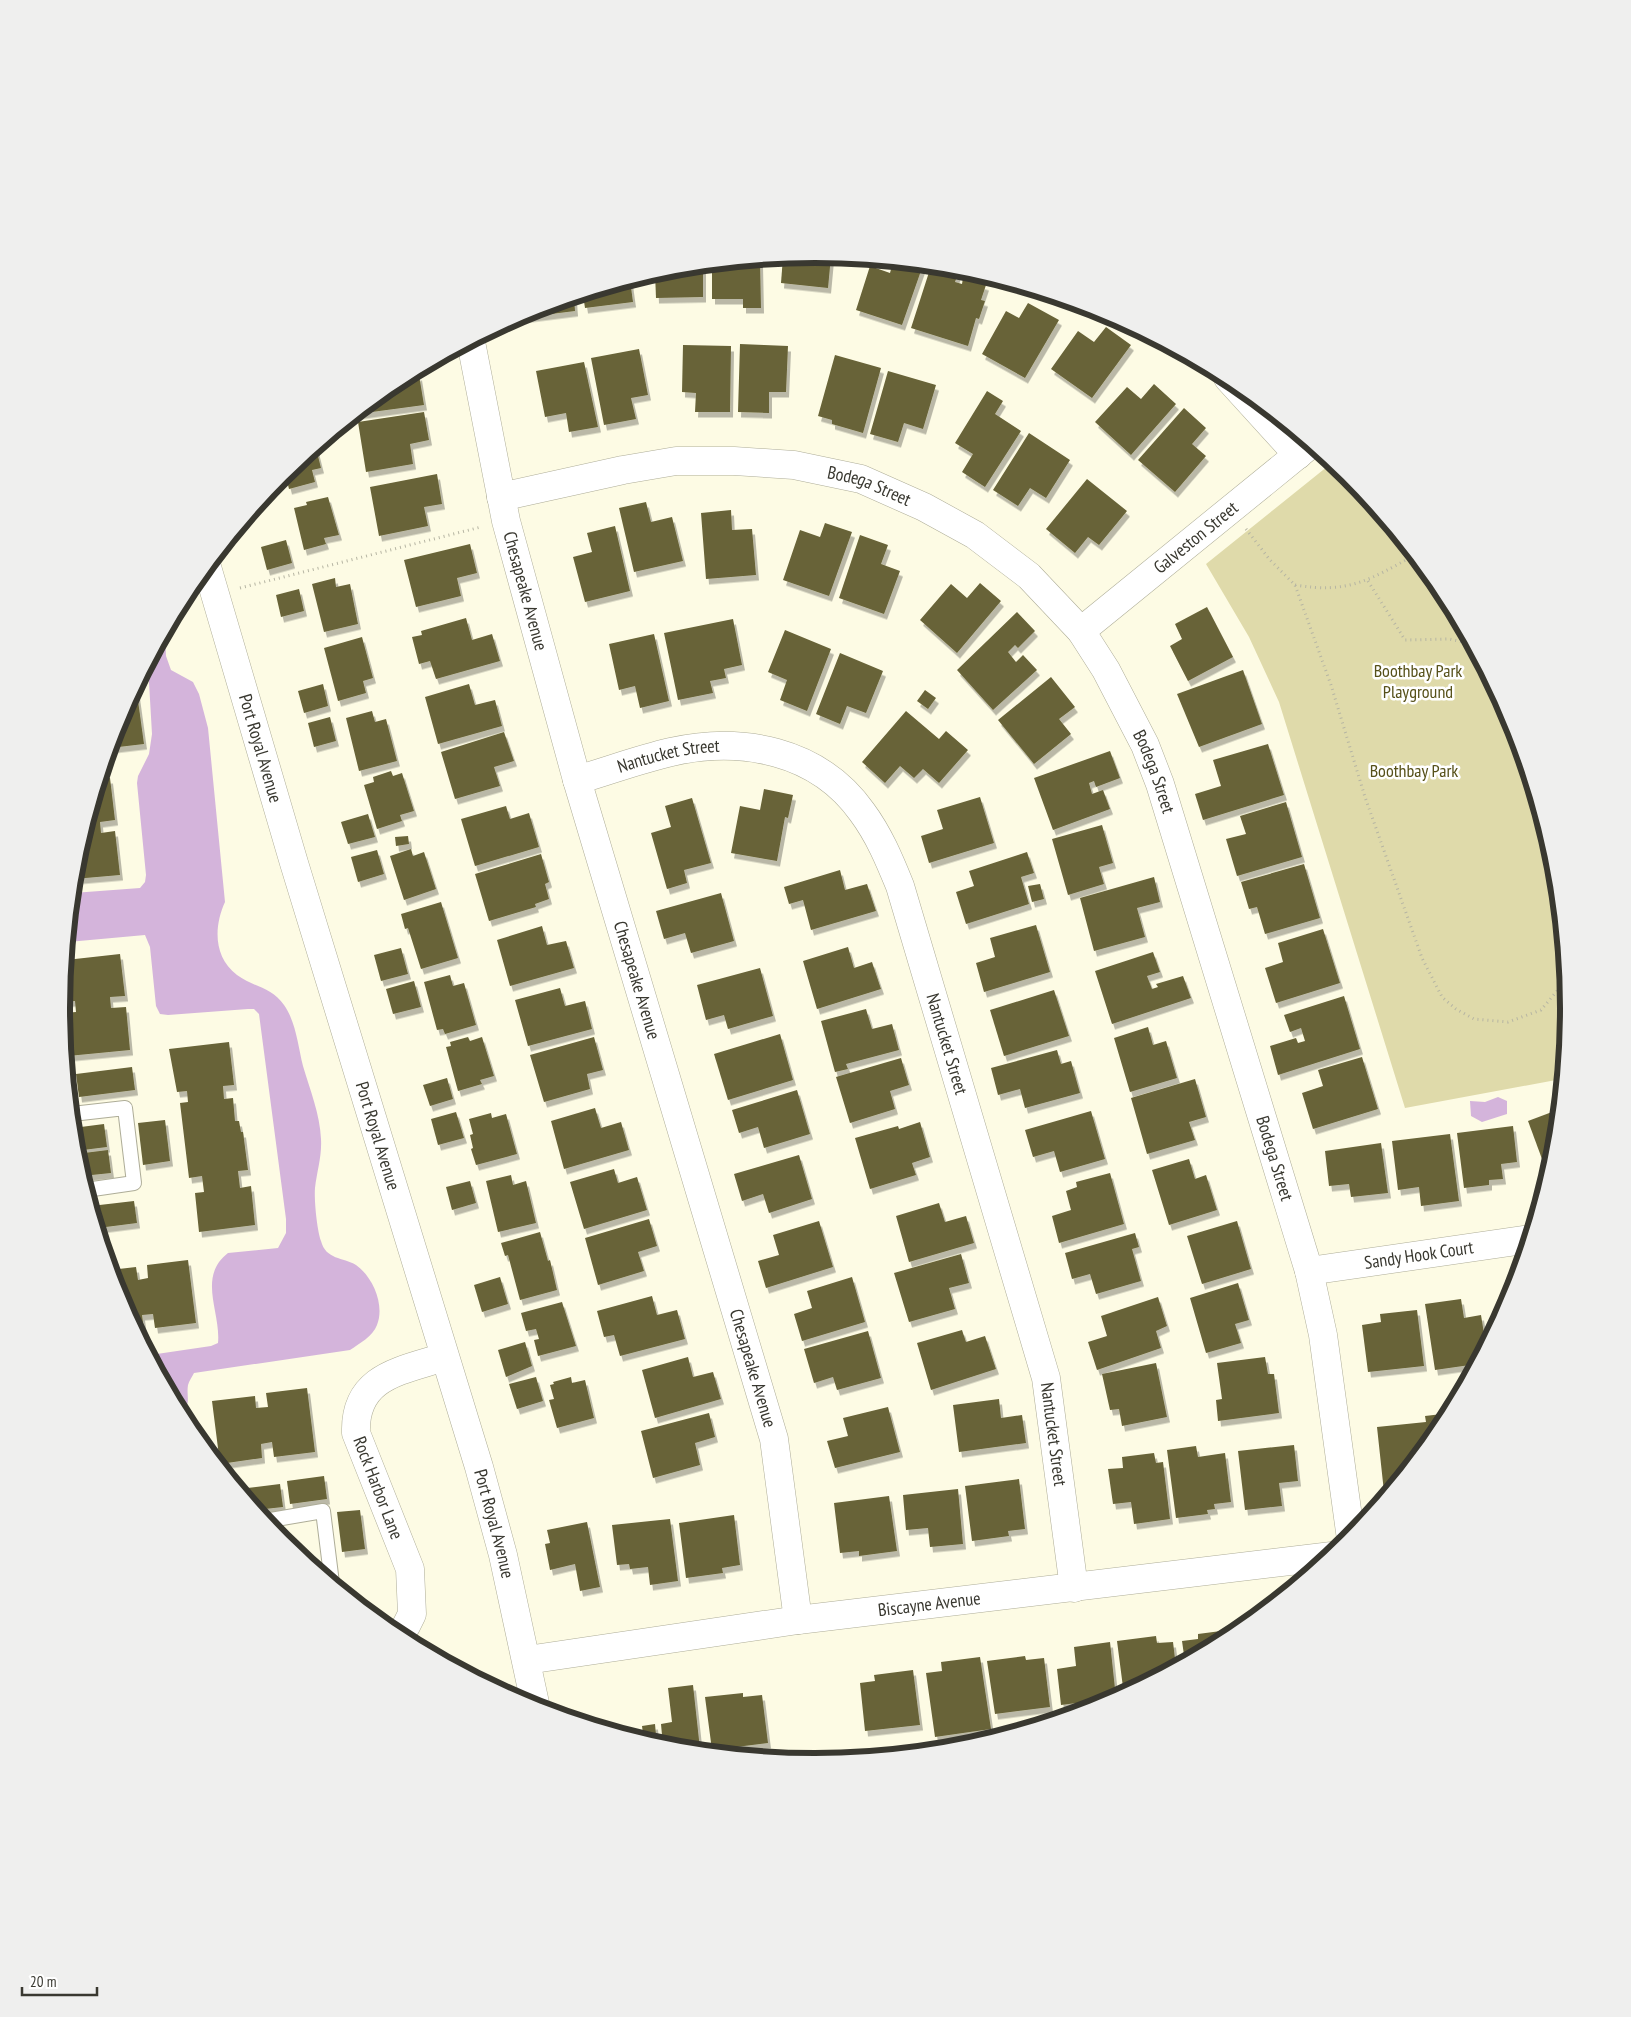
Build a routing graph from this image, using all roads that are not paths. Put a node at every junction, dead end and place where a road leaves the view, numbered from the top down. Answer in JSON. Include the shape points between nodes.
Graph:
{"nodes":[{"id":1,"x":472,"y":347,"type":"edge"},
{"id":2,"x":1270,"y":418,"type":"edge"},
{"id":3,"x":1304,"y":450,"type":"edge"},
{"id":4,"x":504,"y":509,"type":"junction"},
{"id":5,"x":210,"y":575,"type":"edge"},
{"id":6,"x":1081,"y":631,"type":"junction"},
{"id":7,"x":577,"y":780,"type":"junction"},
{"id":8,"x":77,"y":1113,"type":"edge"},
{"id":9,"x":92,"y":1189,"type":"edge"},
{"id":10,"x":1524,"y":1240,"type":"edge"},
{"id":11,"x":1309,"y":1271,"type":"junction"},
{"id":12,"x":444,"y":1358,"type":"junction"},
{"id":13,"x":273,"y":1520,"type":"edge"},
{"id":14,"x":1350,"y":1529,"type":"edge"},
{"id":15,"x":1319,"y":1558,"type":"edge"},
{"id":16,"x":331,"y":1575,"type":"edge"},
{"id":17,"x":1074,"y":1588,"type":"junction"},
{"id":18,"x":798,"y":1620,"type":"junction"},
{"id":19,"x":403,"y":1629,"type":"edge"},
{"id":20,"x":527,"y":1660,"type":"junction"},
{"id":21,"x":534,"y":1699,"type":"edge"}],
"edges":[{"from":1,"to":4,"type":"street","name":"Chesapeake Avenue"},
{"from":2,"to":3,"type":"street"},
{"from":3,"to":6,"type":"street","name":"Galveston Street"},
{"from":4,"to":6,"type":"street","name":"Bodega Street","via":[[623,470],[676,461],[794,465],[861,479],[924,507],[975,535],[1029,576]]},
{"from":4,"to":7,"type":"street","name":"Chesapeake Avenue"},
{"from":5,"to":12,"type":"street","name":"Port Royal Avenue"},
{"from":6,"to":11,"type":"street","name":"Bodega Street","via":[[1126,708],[1160,784]]},
{"from":7,"to":17,"type":"street","name":"Nantucket Street","via":[[671,752],[708,746],[761,748],[786,754],[807,764],[840,788],[873,828],[886,850],[900,886],[1046,1378]]},
{"from":7,"to":18,"type":"street","name":"Chesapeake Avenue","via":[[774,1439]]},
{"from":8,"to":9,"type":"lane","via":[[125,1108],[134,1183]]},
{"from":10,"to":11,"type":"street","name":"Sandy Hook Court"},
{"from":11,"to":14,"type":"street","name":"Bodega Street","via":[[1324,1334]]},
{"from":12,"to":19,"type":"street","name":"Rock Harbor Lane","via":[[386,1375],[372,1386],[357,1415],[356,1433],[410,1569],[412,1614]]},
{"from":12,"to":20,"type":"street","name":"Port Royal Avenue","via":[[503,1554]]},
{"from":13,"to":16,"type":"lane","via":[[323,1511]]},
{"from":15,"to":17,"type":"street","name":"Biscayne Avenue"},
{"from":17,"to":18,"type":"street","name":"Biscayne Avenue"},
{"from":18,"to":20,"type":"street","name":"Biscayne Avenue"},
{"from":20,"to":21,"type":"street","name":"Port Royal Avenue"}]}
